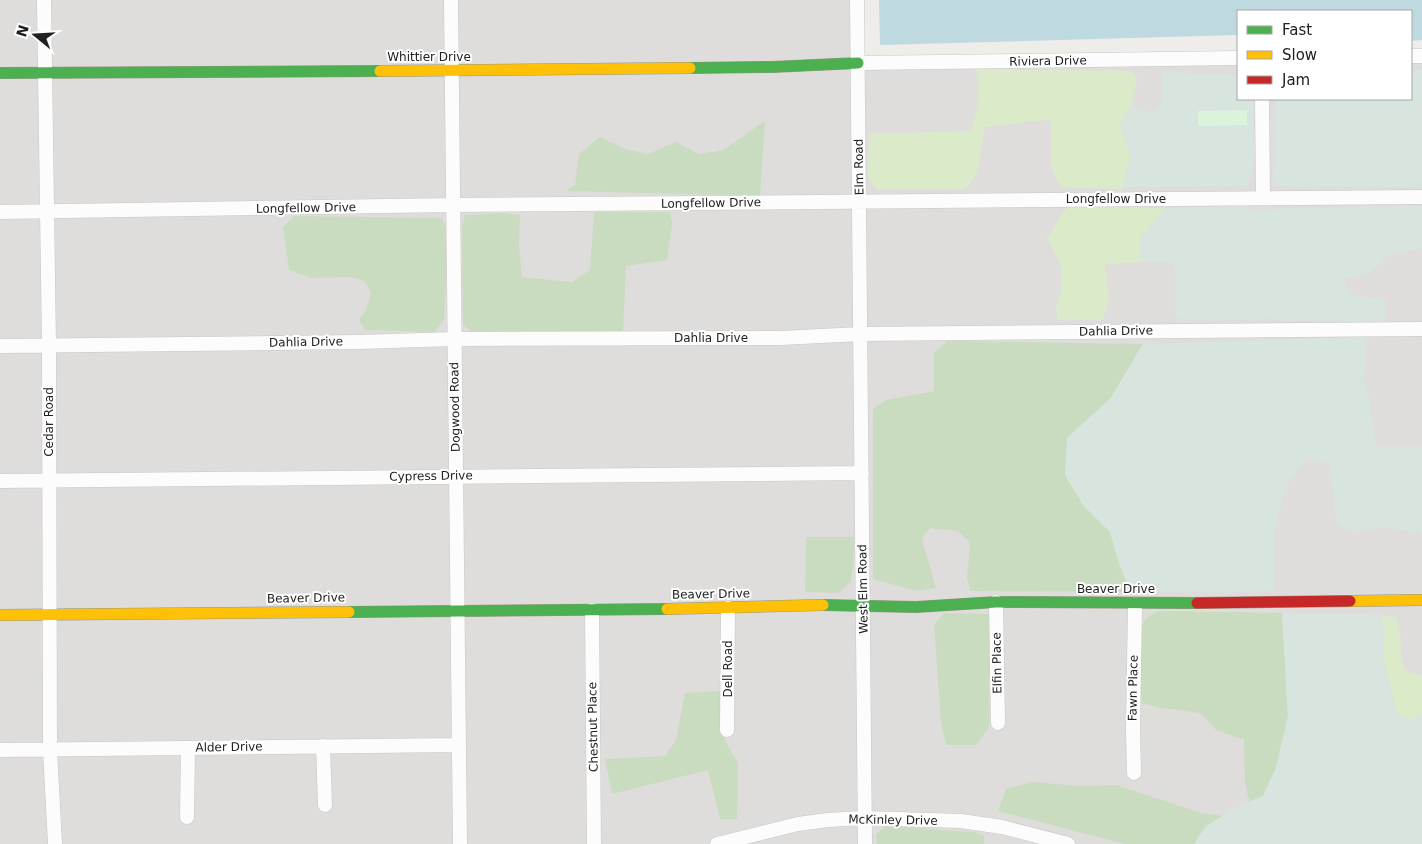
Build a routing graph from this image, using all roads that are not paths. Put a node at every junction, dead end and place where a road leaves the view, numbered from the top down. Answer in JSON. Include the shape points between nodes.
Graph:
{"nodes":[{"id":1,"x":44,"y":0,"type":"edge"},
{"id":2,"x":451,"y":0,"type":"edge"},
{"id":3,"x":858,"y":0,"type":"edge"},
{"id":4,"x":1237,"y":58,"type":"edge"},
{"id":5,"x":858,"y":63,"type":"junction"},
{"id":6,"x":45,"y":71,"type":"junction"},
{"id":7,"x":451,"y":71,"type":"junction"},
{"id":8,"x":0,"y":73,"type":"edge"},
{"id":9,"x":1262,"y":100,"type":"edge"},
{"id":10,"x":1422,"y":197,"type":"edge"},
{"id":11,"x":1263,"y":198,"type":"junction"},
{"id":12,"x":859,"y":202,"type":"junction"},
{"id":13,"x":453,"y":205,"type":"junction"},
{"id":14,"x":0,"y":212,"type":"edge"},
{"id":15,"x":47,"y":212,"type":"junction"},
{"id":16,"x":1422,"y":329,"type":"edge"},
{"id":17,"x":860,"y":334,"type":"junction"},
{"id":18,"x":453,"y":339,"type":"junction"},
{"id":19,"x":49,"y":345,"type":"junction"},
{"id":20,"x":0,"y":346,"type":"edge"},
{"id":21,"x":862,"y":473,"type":"junction"},
{"id":22,"x":456,"y":476,"type":"junction"},
{"id":23,"x":49,"y":480,"type":"junction"},
{"id":24,"x":0,"y":481,"type":"edge"},
{"id":25,"x":1422,"y":600,"type":"edge"},
{"id":26,"x":996,"y":602,"type":"junction"},
{"id":27,"x":1134,"y":604,"type":"junction"},
{"id":28,"x":863,"y":606,"type":"junction"},
{"id":29,"x":728,"y":608,"type":"junction"},
{"id":30,"x":457,"y":610,"type":"junction"},
{"id":31,"x":592,"y":610,"type":"junction"},
{"id":32,"x":0,"y":615,"type":"edge"},
{"id":33,"x":51,"y":615,"type":"junction"},
{"id":34,"x":998,"y":723,"type":"dead end"},
{"id":35,"x":728,"y":730,"type":"dead end"},
{"id":36,"x":458,"y":745,"type":"junction"},
{"id":37,"x":323,"y":746,"type":"junction"},
{"id":38,"x":188,"y":748,"type":"junction"},
{"id":39,"x":0,"y":750,"type":"edge"},
{"id":40,"x":50,"y":750,"type":"junction"},
{"id":41,"x":1134,"y":773,"type":"dead end"},
{"id":42,"x":325,"y":805,"type":"dead end"},
{"id":43,"x":187,"y":817,"type":"dead end"},
{"id":44,"x":864,"y":818,"type":"junction"},
{"id":45,"x":55,"y":844,"type":"edge"},
{"id":46,"x":460,"y":844,"type":"edge"},
{"id":47,"x":594,"y":844,"type":"edge"},
{"id":48,"x":717,"y":844,"type":"edge"},
{"id":49,"x":865,"y":844,"type":"edge"},
{"id":50,"x":1068,"y":844,"type":"edge"}],
"edges":[{"from":1,"to":6,"type":"street","name":"Cedar Road"},
{"from":2,"to":7,"type":"street","name":"Dogwood Road"},
{"from":3,"to":5,"type":"street","name":"Elm Road"},
{"from":4,"to":5,"type":"street","name":"Riviera Drive"},
{"from":5,"to":7,"type":"street","name":"Whittier Drive"},
{"from":5,"to":12,"type":"street","name":"Elm Road"},
{"from":6,"to":7,"type":"street","name":"Whittier Drive"},
{"from":6,"to":8,"type":"street","name":"Whittier Drive"},
{"from":6,"to":15,"type":"street","name":"Cedar Road"},
{"from":7,"to":13,"type":"street","name":"Dogwood Road"},
{"from":9,"to":11,"type":"street"},
{"from":10,"to":11,"type":"street","name":"Longfellow Drive"},
{"from":11,"to":12,"type":"street","name":"Longfellow Drive"},
{"from":12,"to":13,"type":"street","name":"Longfellow Drive"},
{"from":12,"to":17,"type":"street","name":"Elm Road"},
{"from":13,"to":15,"type":"street","name":"Longfellow Drive"},
{"from":13,"to":18,"type":"street","name":"Dogwood Road"},
{"from":14,"to":15,"type":"street","name":"Longfellow Drive"},
{"from":15,"to":19,"type":"street","name":"Cedar Road"},
{"from":16,"to":17,"type":"street","name":"Dahlia Drive"},
{"from":17,"to":18,"type":"street","name":"Dahlia Drive","via":[[781,338]]},
{"from":17,"to":21,"type":"street","name":"West Elm Road"},
{"from":18,"to":19,"type":"street","name":"Dahlia Drive"},
{"from":18,"to":22,"type":"street","name":"Dogwood Road"},
{"from":19,"to":20,"type":"street","name":"Dahlia Drive"},
{"from":19,"to":23,"type":"street","name":"Cedar Road"},
{"from":21,"to":22,"type":"street","name":"Cypress Drive"},
{"from":21,"to":28,"type":"street","name":"West Elm Road"},
{"from":22,"to":23,"type":"street","name":"Cypress Drive"},
{"from":22,"to":30,"type":"street","name":"Dogwood Road"},
{"from":23,"to":24,"type":"street","name":"Cypress Drive"},
{"from":23,"to":33,"type":"street","name":"Cedar Road"},
{"from":25,"to":27,"type":"street","name":"Beaver Drive"},
{"from":26,"to":27,"type":"street","name":"Beaver Drive"},
{"from":26,"to":28,"type":"street","name":"Beaver Drive","via":[[916,607]]},
{"from":26,"to":34,"type":"street","name":"Elfin Place"},
{"from":27,"to":41,"type":"street","name":"Fawn Place"},
{"from":28,"to":29,"type":"street","name":"Beaver Drive"},
{"from":28,"to":44,"type":"street","name":"West Elm Road"},
{"from":29,"to":31,"type":"street","name":"Beaver Drive"},
{"from":29,"to":35,"type":"street","name":"Dell Road"},
{"from":30,"to":31,"type":"street","name":"Beaver Drive"},
{"from":30,"to":33,"type":"street","name":"Beaver Drive"},
{"from":30,"to":36,"type":"street","name":"Dogwood Road"},
{"from":31,"to":47,"type":"street","name":"Chestnut Place"},
{"from":32,"to":33,"type":"street","name":"Beaver Drive"},
{"from":33,"to":40,"type":"street","name":"Cedar Road"},
{"from":36,"to":37,"type":"street","name":"Alder Drive"},
{"from":36,"to":46,"type":"street","name":"Dogwood Road"},
{"from":37,"to":38,"type":"street","name":"Alder Drive"},
{"from":37,"to":42,"type":"street"},
{"from":38,"to":40,"type":"street","name":"Alder Drive"},
{"from":38,"to":43,"type":"street"},
{"from":39,"to":40,"type":"street","name":"Alder Drive"},
{"from":40,"to":45,"type":"street","name":"Cedar Road"},
{"from":44,"to":48,"type":"street","name":"McKinley Drive","via":[[798,824]]},
{"from":44,"to":49,"type":"street","name":"West Elm Road"},
{"from":44,"to":50,"type":"street","name":"McKinley Drive","via":[[961,821],[1002,827]]}]}
